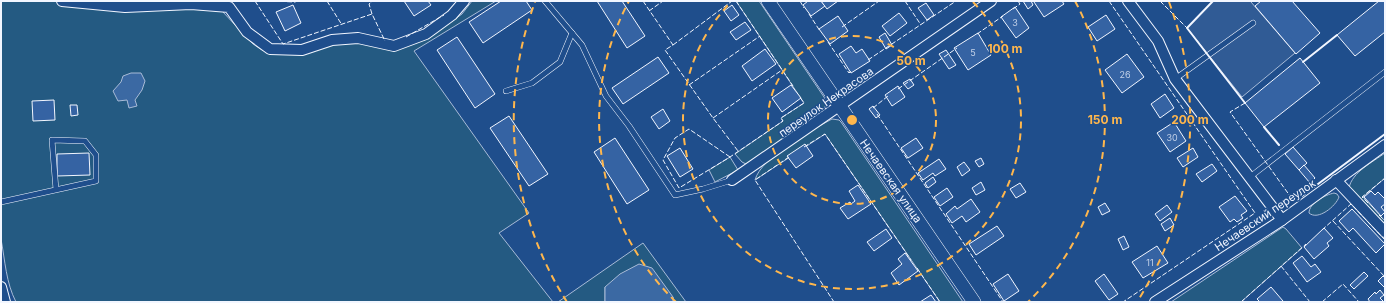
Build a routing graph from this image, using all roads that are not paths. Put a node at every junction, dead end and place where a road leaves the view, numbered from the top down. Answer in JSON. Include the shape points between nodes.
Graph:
{"nodes":[{"id":1,"x":62,"y":1,"type":"edge"},
{"id":2,"x":464,"y":1,"type":"edge"},
{"id":3,"x":545,"y":1,"type":"edge"},
{"id":4,"x":768,"y":1,"type":"edge"},
{"id":5,"x":991,"y":1,"type":"edge"},
{"id":6,"x":1128,"y":1,"type":"edge"},
{"id":7,"x":227,"y":4,"type":"edge"},
{"id":8,"x":1253,"y":23,"type":"dead end"},
{"id":9,"x":572,"y":33,"type":"junction"},
{"id":10,"x":1385,"y":72,"type":"edge"},
{"id":11,"x":1175,"y":79,"type":"junction"},
{"id":12,"x":506,"y":91,"type":"dead end"},
{"id":13,"x":840,"y":107,"type":"junction"},
{"id":14,"x":1385,"y":145,"type":"edge"},
{"id":15,"x":1250,"y":178,"type":"junction"},
{"id":16,"x":732,"y":180,"type":"joint"},
{"id":17,"x":1336,"y":180,"type":"junction"},
{"id":18,"x":56,"y":190,"type":"junction"},
{"id":19,"x":1,"y":202,"type":"edge"},
{"id":20,"x":1282,"y":220,"type":"junction"},
{"id":21,"x":1385,"y":232,"type":"edge"},
{"id":22,"x":1,"y":287,"type":"edge"},
{"id":23,"x":5,"y":302,"type":"edge"},
{"id":24,"x":974,"y":302,"type":"edge"},
{"id":25,"x":1156,"y":302,"type":"edge"}],
"edges":[{"from":1,"to":7,"type":"street","via":[[125,7]]},
{"from":2,"to":7,"type":"street","via":[[452,15],[426,34],[394,46],[358,38],[332,40],[302,50],[270,49],[247,32]]},
{"from":3,"to":9,"type":"lane"},
{"from":4,"to":13,"type":"street","name":"Нечаевская улица"},
{"from":5,"to":13,"type":"street","name":"переулок Некрасова"},
{"from":6,"to":11,"type":"street","via":[[1158,41]]},
{"from":8,"to":11,"type":"lane"},
{"from":9,"to":12,"type":"lane","via":[[560,62],[532,83]]},
{"from":9,"to":16,"type":"lane","via":[[582,46],[606,96],[675,194]]},
{"from":10,"to":15,"type":"lane"},
{"from":11,"to":15,"type":"street"},
{"from":13,"to":16,"type":"street","name":"переулок Некрасова"},
{"from":13,"to":24,"type":"street","name":"Нечаевская улица"},
{"from":14,"to":17,"type":"street","name":"Нечаевский переулок"},
{"from":15,"to":20,"type":"street"},
{"from":17,"to":20,"type":"street","name":"Нечаевский переулок"},
{"from":17,"to":21,"type":"street"},
{"from":18,"to":18,"type":"lane","via":[[52,140],[85,141],[96,155],[96,181]]},
{"from":18,"to":19,"type":"lane"},
{"from":20,"to":25,"type":"street","name":"Нечаевский переулок"},
{"from":22,"to":23,"type":"street"}]}
